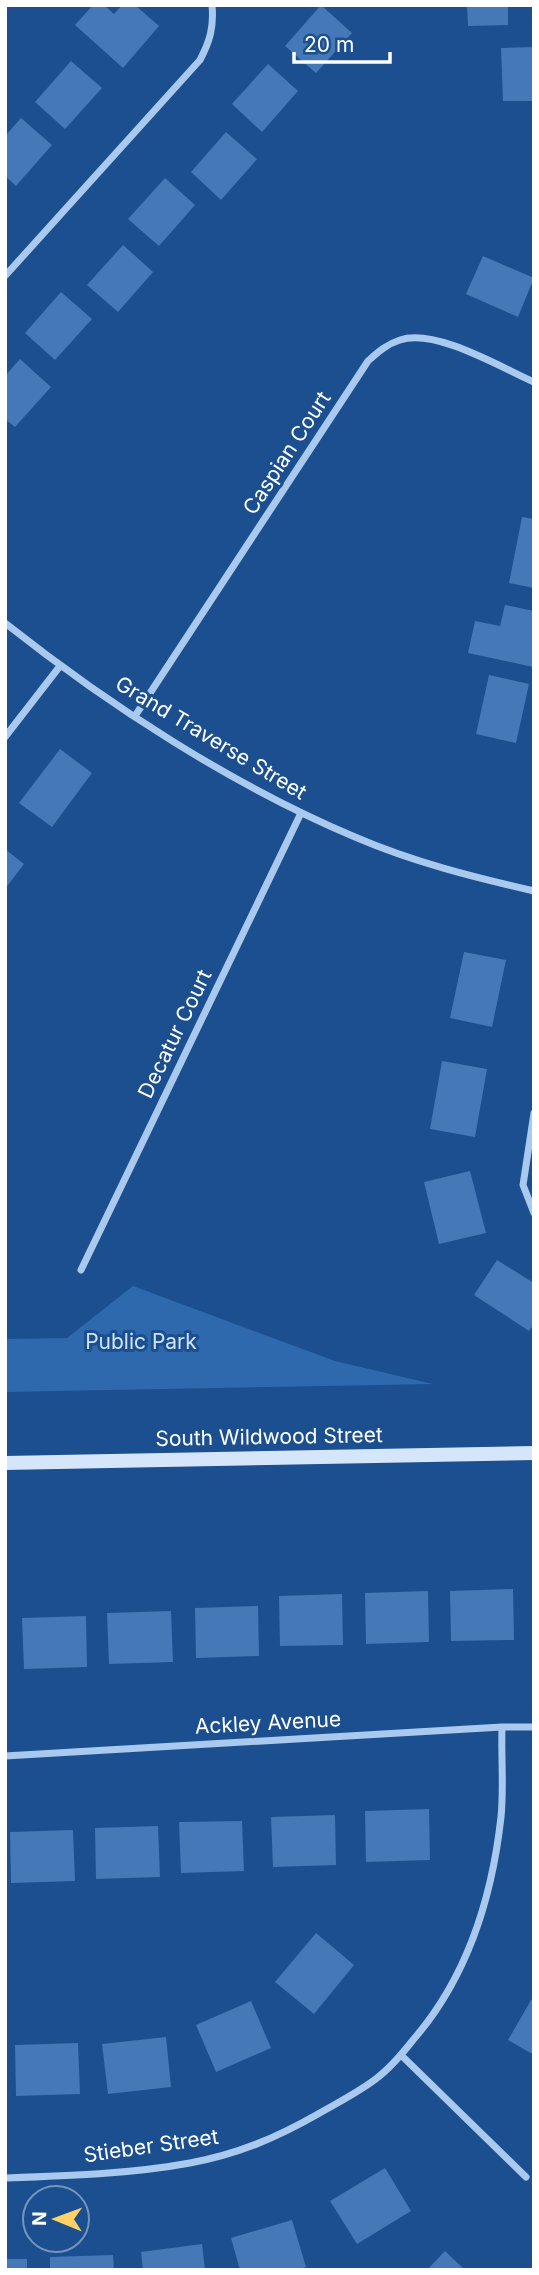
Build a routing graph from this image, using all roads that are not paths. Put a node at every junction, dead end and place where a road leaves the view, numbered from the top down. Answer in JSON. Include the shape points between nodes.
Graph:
{"nodes":[{"id":1,"x":212,"y":5,"type":"edge"},
{"id":2,"x":5,"y":276,"type":"edge"},
{"id":3,"x":534,"y":382,"type":"edge"},
{"id":4,"x":5,"y":623,"type":"edge"},
{"id":5,"x":60,"y":666,"type":"junction"},
{"id":6,"x":135,"y":716,"type":"junction"},
{"id":7,"x":5,"y":737,"type":"edge"},
{"id":8,"x":301,"y":813,"type":"junction"},
{"id":9,"x":534,"y":891,"type":"edge"},
{"id":10,"x":534,"y":1112,"type":"edge"},
{"id":11,"x":534,"y":1213,"type":"edge"},
{"id":12,"x":81,"y":1270,"type":"dead end"},
{"id":13,"x":534,"y":1454,"type":"edge"},
{"id":14,"x":5,"y":1463,"type":"edge"},
{"id":15,"x":502,"y":1727,"type":"junction"},
{"id":16,"x":534,"y":1727,"type":"edge"},
{"id":17,"x":5,"y":1756,"type":"edge"},
{"id":18,"x":401,"y":2055,"type":"junction"},
{"id":19,"x":526,"y":2177,"type":"dead end"},
{"id":20,"x":5,"y":2178,"type":"edge"}],
"edges":[{"from":1,"to":2,"type":"street","via":[[211,40],[200,60]]},
{"from":3,"to":6,"type":"street","name":"Caspian Court","via":[[437,339],[419,336],[386,346],[368,361]]},
{"from":4,"to":5,"type":"street","name":"Grand Traverse Street"},
{"from":5,"to":6,"type":"street","name":"Grand Traverse Street"},
{"from":5,"to":7,"type":"street"},
{"from":6,"to":8,"type":"street","name":"Grand Traverse Street"},
{"from":8,"to":9,"type":"street","name":"Grand Traverse Street","via":[[411,859]]},
{"from":8,"to":12,"type":"street","name":"Decatur Court"},
{"from":10,"to":11,"type":"street","via":[[523,1185]]},
{"from":13,"to":14,"type":"street","name":"South Wildwood Street"},
{"from":15,"to":16,"type":"street","name":"Ackley Avenue"},
{"from":15,"to":17,"type":"street","name":"Ackley Avenue"},
{"from":15,"to":18,"type":"street","name":"Stieber Street","via":[[501,1815],[484,1909],[450,1992]]},
{"from":18,"to":19,"type":"street"},
{"from":18,"to":20,"type":"street","name":"Stieber Street","via":[[377,2078],[334,2105],[275,2138],[235,2152],[146,2169]]}]}
